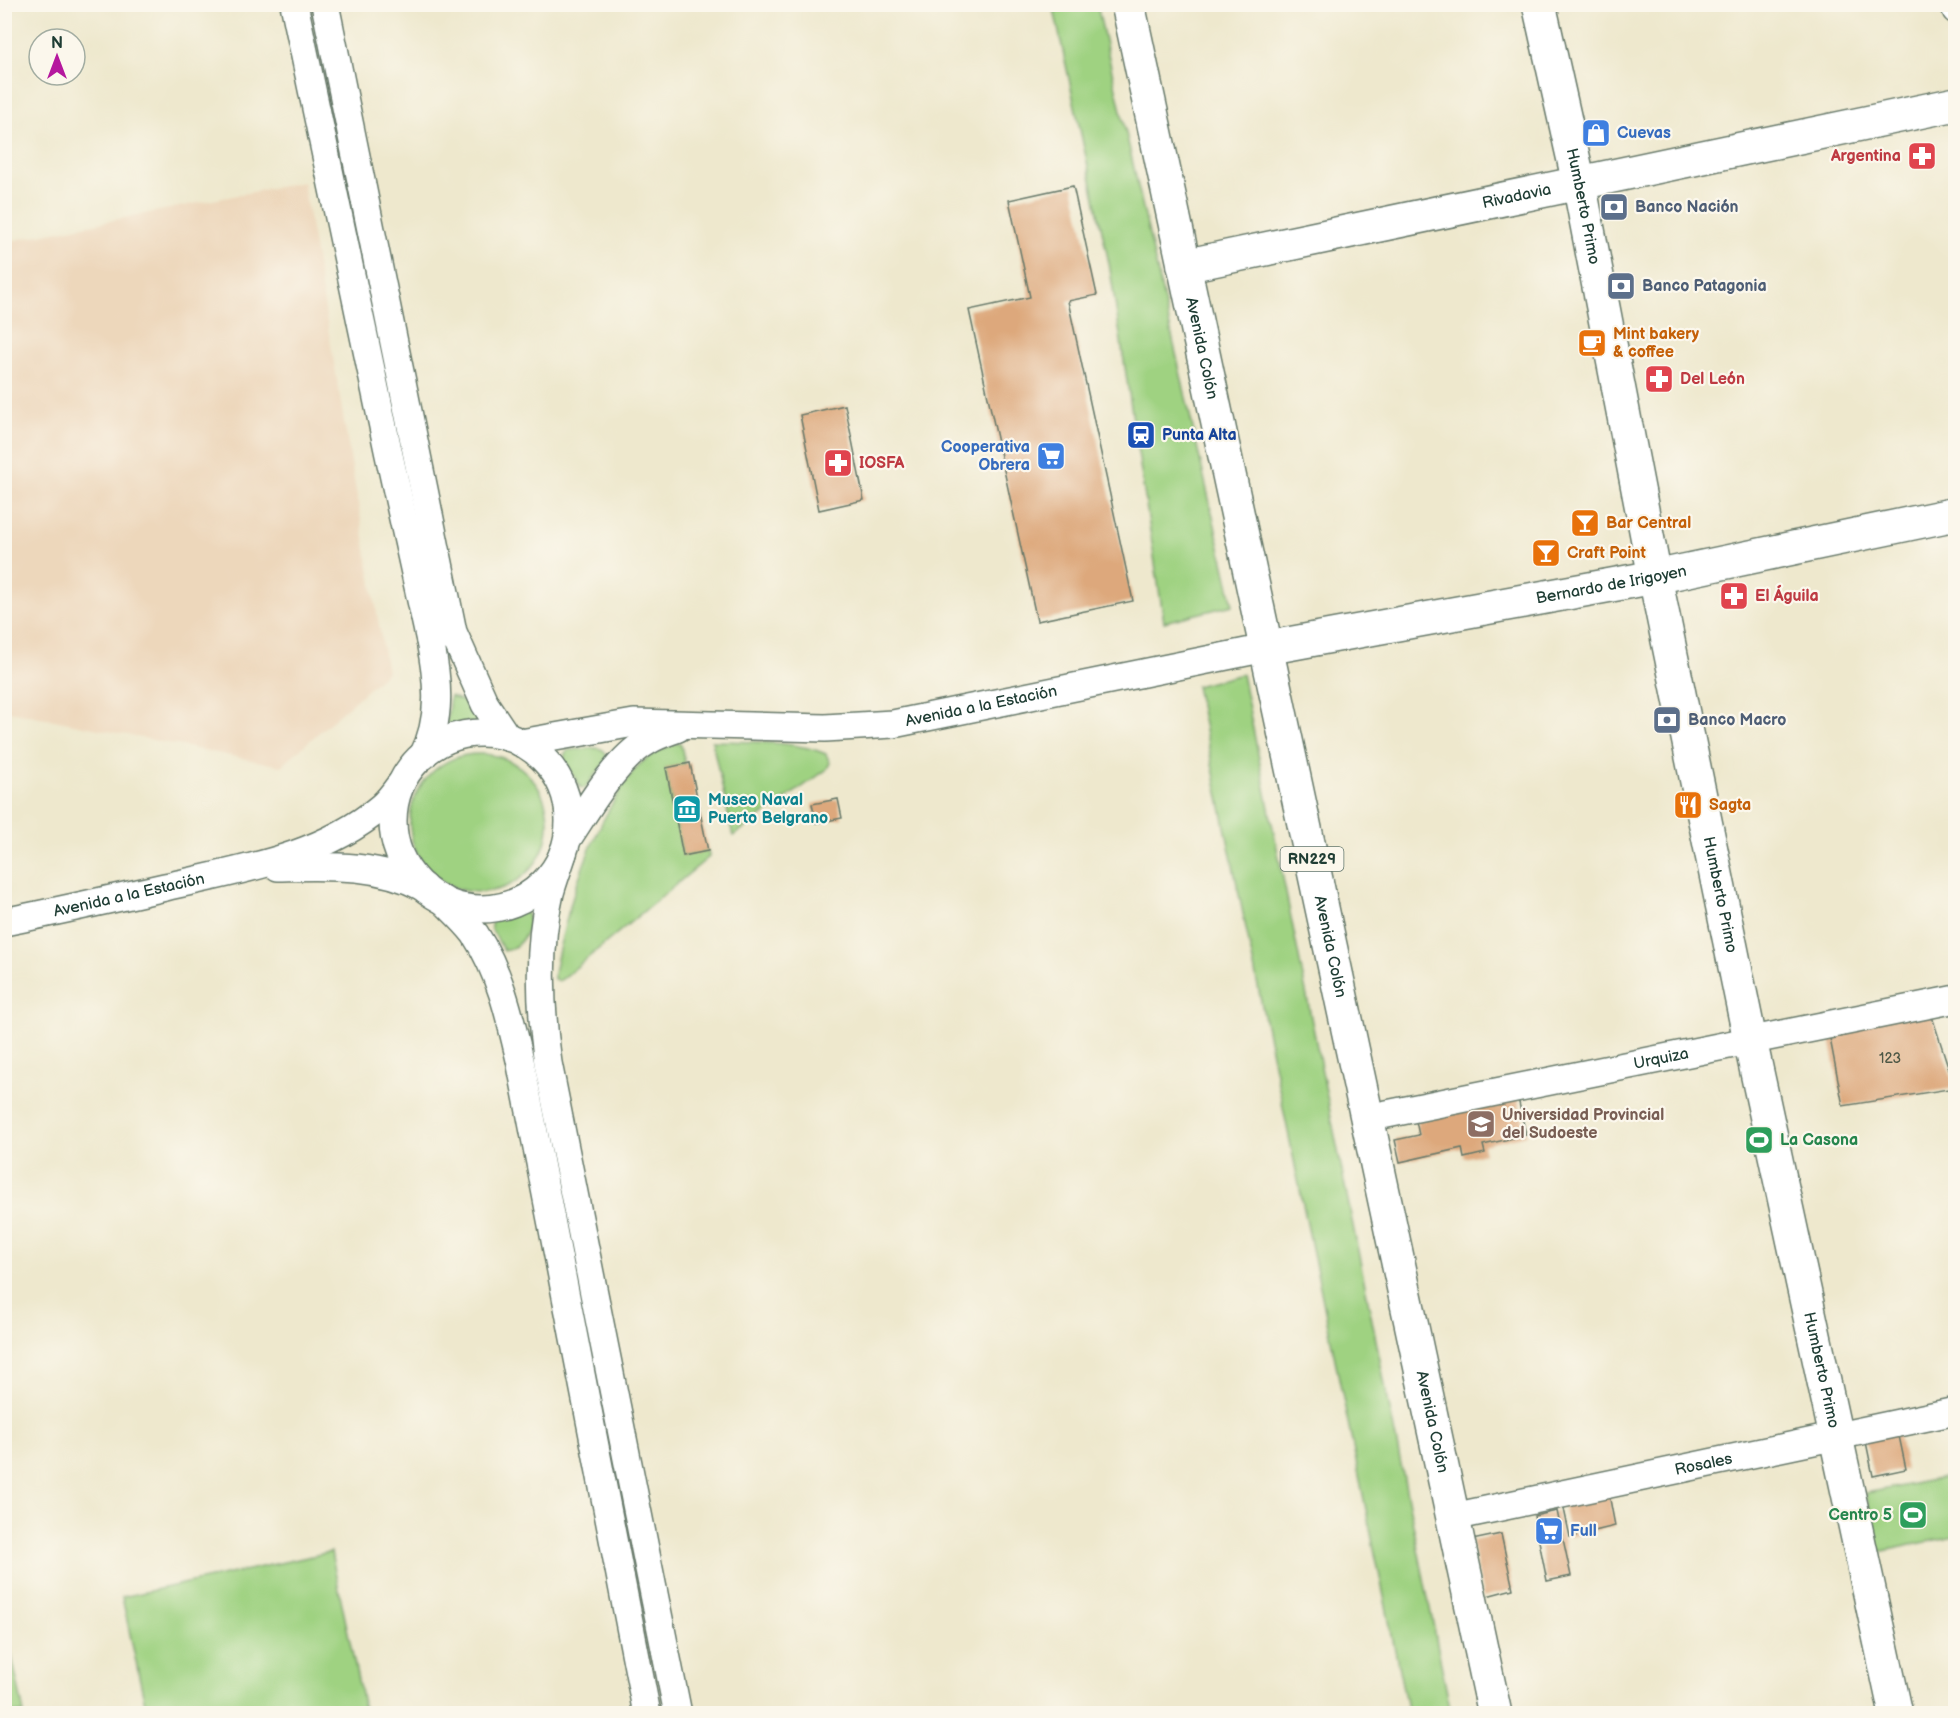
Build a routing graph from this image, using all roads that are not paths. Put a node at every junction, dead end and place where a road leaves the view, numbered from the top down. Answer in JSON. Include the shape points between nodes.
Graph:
{"nodes":[{"id":1,"x":294,"y":4,"type":"edge"},
{"id":2,"x":325,"y":4,"type":"edge"},
{"id":3,"x":1128,"y":4,"type":"edge"},
{"id":4,"x":1539,"y":4,"type":"edge"},
{"id":5,"x":1954,"y":4,"type":"edge"},
{"id":6,"x":1956,"y":10,"type":"edge"},
{"id":7,"x":1956,"y":104,"type":"edge"},
{"id":8,"x":1580,"y":183,"type":"junction"},
{"id":9,"x":1184,"y":266,"type":"junction"},
{"id":10,"x":1956,"y":514,"type":"edge"},
{"id":11,"x":1655,"y":577,"type":"junction"},
{"id":12,"x":442,"y":637,"type":"junction"},
{"id":13,"x":1266,"y":648,"type":"junction"},
{"id":14,"x":690,"y":723,"type":"junction"},
{"id":15,"x":514,"y":740,"type":"junction"},
{"id":16,"x":423,"y":756,"type":"junction"},
{"id":17,"x":402,"y":784,"type":"junction"},
{"id":18,"x":565,"y":846,"type":"junction"},
{"id":19,"x":253,"y":867,"type":"junction"},
{"id":20,"x":433,"y":894,"type":"junction"},
{"id":21,"x":4,"y":922,"type":"edge"},
{"id":22,"x":1956,"y":999,"type":"edge"},
{"id":23,"x":1750,"y":1040,"type":"junction"},
{"id":24,"x":1367,"y":1118,"type":"junction"},
{"id":25,"x":1956,"y":1411,"type":"edge"},
{"id":26,"x":1836,"y":1437,"type":"junction"},
{"id":27,"x":1453,"y":1517,"type":"junction"},
{"id":28,"x":646,"y":1713,"type":"edge"},
{"id":29,"x":678,"y":1713,"type":"edge"},
{"id":30,"x":1495,"y":1713,"type":"edge"},
{"id":31,"x":1896,"y":1713,"type":"edge"}],
"edges":[{"from":1,"to":12,"type":"street","via":[[389,455]]},
{"from":2,"to":12,"type":"street"},
{"from":3,"to":9,"type":"main road","name":"Avenida Colón","number":"RN229"},
{"from":4,"to":8,"type":"main road","name":"Humberto Primo"},
{"from":5,"to":6,"type":"street"},
{"from":7,"to":8,"type":"main road","name":"Rivadavia"},
{"from":8,"to":9,"type":"main road","name":"Rivadavia"},
{"from":8,"to":11,"type":"main road","name":"Humberto Primo"},
{"from":9,"to":13,"type":"main road","name":"Avenida Colón","number":"RN229"},
{"from":10,"to":11,"type":"main road","name":"Bernardo de Irigoyen"},
{"from":11,"to":13,"type":"main road","name":"Bernardo de Irigoyen"},
{"from":11,"to":23,"type":"main road","name":"Humberto Primo"},
{"from":12,"to":15,"type":"street","via":[[485,705]]},
{"from":12,"to":16,"type":"street","via":[[434,729]]},
{"from":13,"to":14,"type":"street","name":"Avenida a la Estación","via":[[893,724],[825,728]]},
{"from":13,"to":24,"type":"main road","name":"Avenida Colón","number":"RN229"},
{"from":14,"to":15,"type":"street","name":"Avenida a la Estación","via":[[634,723]]},
{"from":14,"to":18,"type":"street","via":[[647,741],[633,752],[601,789]]},
{"from":15,"to":16,"type":"street","via":[[477,734],[462,736]]},
{"from":15,"to":18,"type":"street","via":[[544,760],[561,784],[569,811]]},
{"from":16,"to":17,"type":"street"},
{"from":17,"to":19,"type":"street","via":[[383,805],[347,831]]},
{"from":17,"to":20,"type":"street","via":[[394,811],[395,839],[405,866]]},
{"from":18,"to":20,"type":"street","via":[[546,881],[519,901],[475,909]]},
{"from":18,"to":29,"type":"street","via":[[550,893],[543,940],[542,1016],[548,1063]]},
{"from":19,"to":20,"type":"street","via":[[366,868],[400,876]]},
{"from":19,"to":21,"type":"street","name":"Avenida a la Estación"},
{"from":20,"to":28,"type":"street","via":[[474,933],[508,1008]]},
{"from":22,"to":23,"type":"street","name":"Urquiza"},
{"from":23,"to":24,"type":"street","name":"Urquiza"},
{"from":23,"to":26,"type":"main road","name":"Humberto Primo"},
{"from":24,"to":27,"type":"main road","name":"Avenida Colón","number":"RN229"},
{"from":25,"to":26,"type":"street","name":"Rosales"},
{"from":26,"to":27,"type":"street","name":"Rosales"},
{"from":26,"to":31,"type":"main road","name":"Humberto Primo"},
{"from":27,"to":30,"type":"main road","name":"Avenida Colón","number":"RN229"}]}
